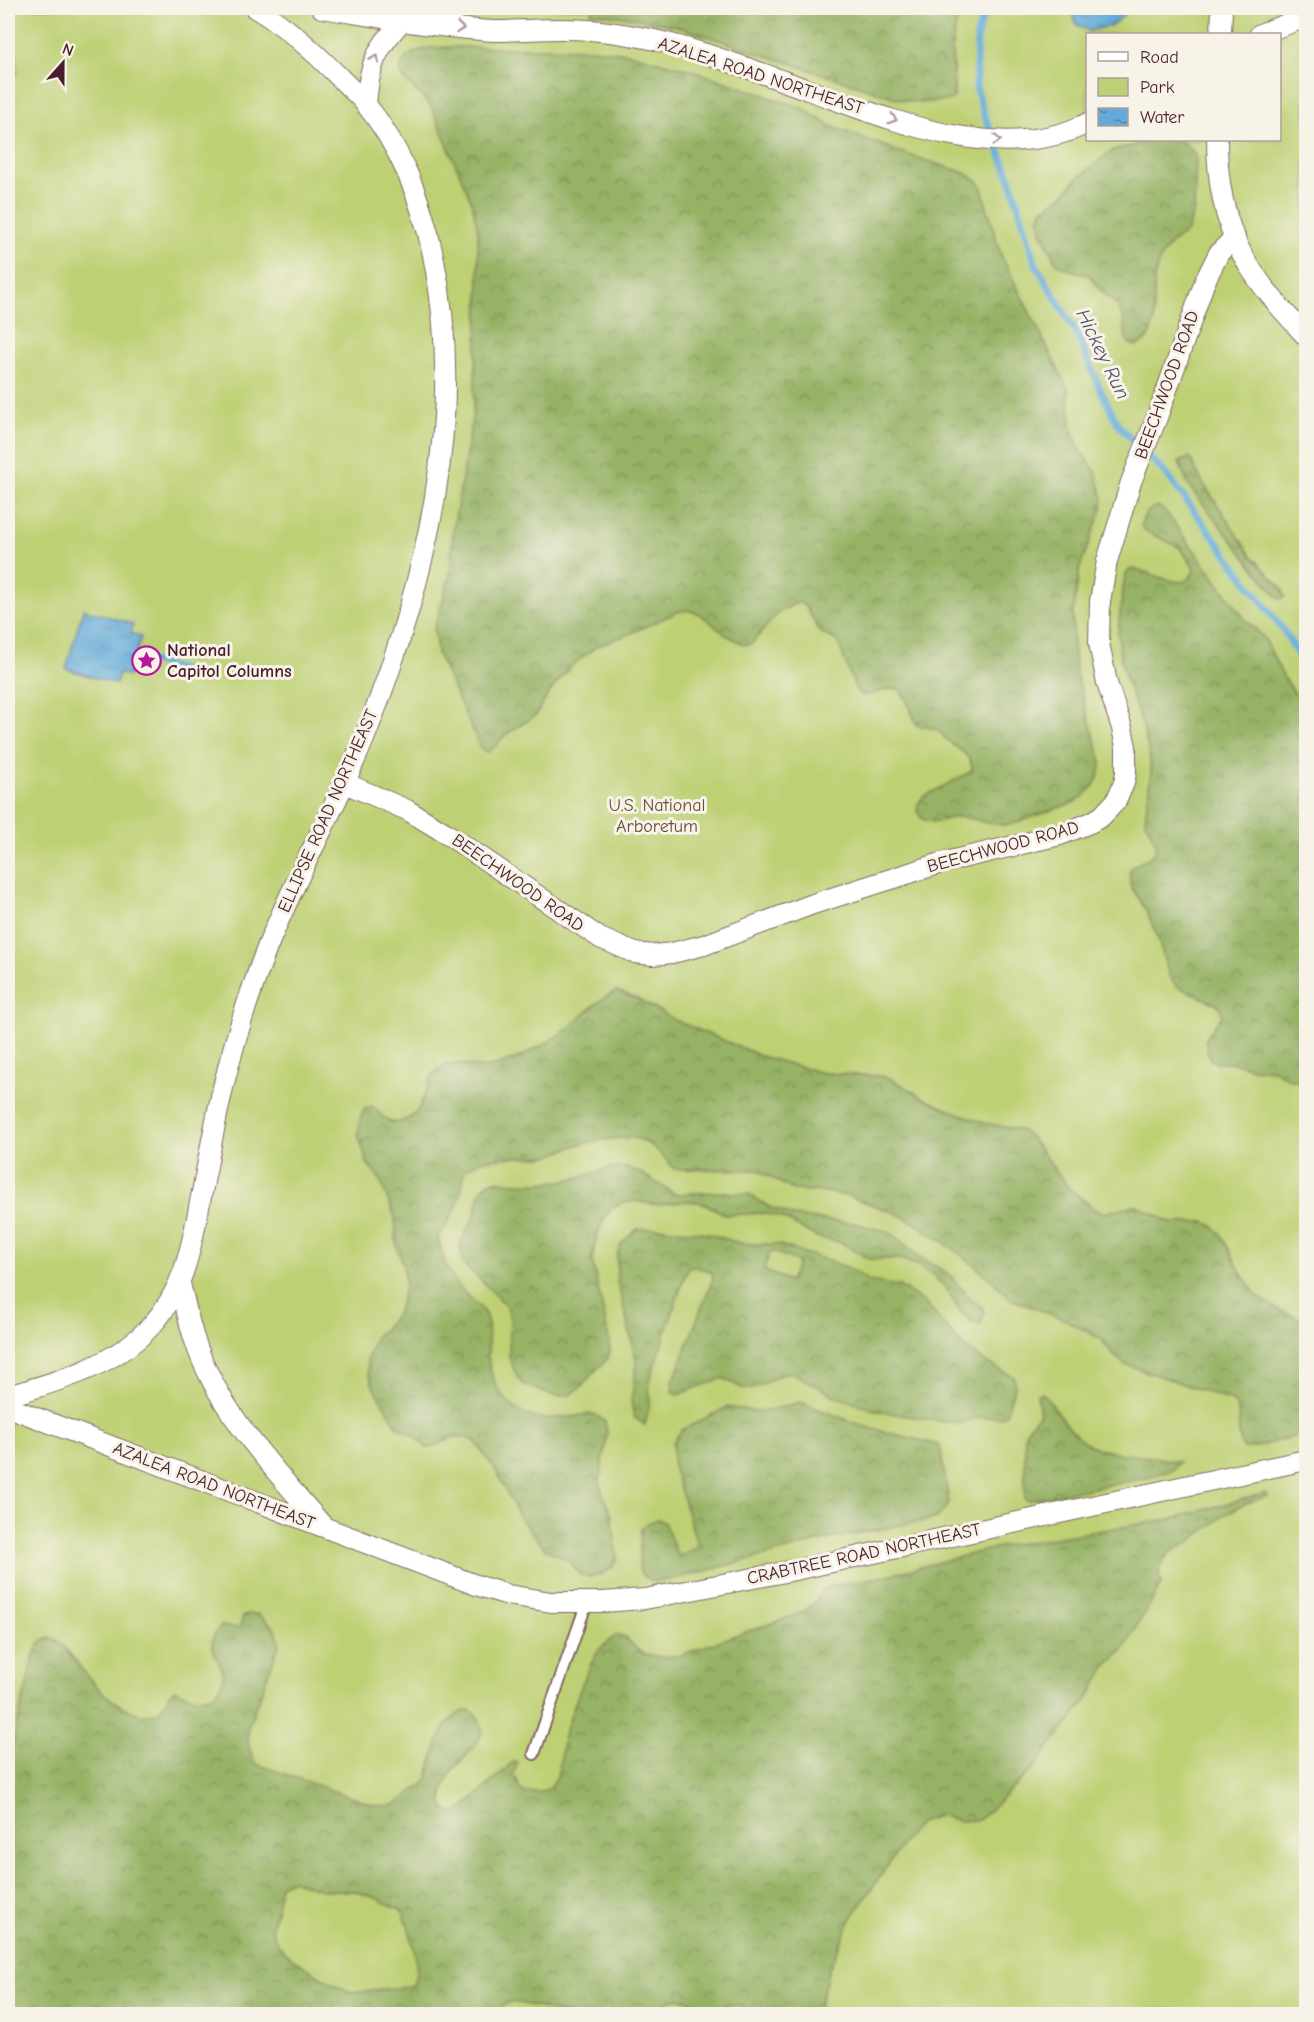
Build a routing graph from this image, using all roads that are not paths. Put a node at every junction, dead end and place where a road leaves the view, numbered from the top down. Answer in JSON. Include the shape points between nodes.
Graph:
{"nodes":[{"id":1,"x":255,"y":8,"type":"edge"},
{"id":2,"x":322,"y":8,"type":"edge"},
{"id":3,"x":1222,"y":8,"type":"edge"},
{"id":4,"x":1306,"y":17,"type":"edge"},
{"id":5,"x":402,"y":21,"type":"junction"},
{"id":6,"x":1221,"y":33,"type":"edge"},
{"id":7,"x":1263,"y":33,"type":"edge"},
{"id":8,"x":366,"y":105,"type":"junction"},
{"id":9,"x":1086,"y":124,"type":"edge"},
{"id":10,"x":1217,"y":141,"type":"edge"},
{"id":11,"x":1235,"y":237,"type":"junction"},
{"id":12,"x":1306,"y":336,"type":"edge"},
{"id":13,"x":345,"y":783,"type":"junction"},
{"id":14,"x":180,"y":1284,"type":"junction"},
{"id":15,"x":8,"y":1396,"type":"edge"},
{"id":16,"x":8,"y":1407,"type":"edge"},
{"id":17,"x":1306,"y":1460,"type":"edge"},
{"id":18,"x":325,"y":1528,"type":"junction"},
{"id":19,"x":421,"y":1565,"type":"joint"},
{"id":20,"x":587,"y":1602,"type":"junction"},
{"id":21,"x":534,"y":1754,"type":"dead end"}],
"edges":[{"from":1,"to":8,"type":"street","name":"ELLIPSE ROAD NORTHEAST","via":[[310,47]]},
{"from":2,"to":5,"type":"street","name":"AZALEA ROAD NORTHEAST"},
{"from":3,"to":6,"type":"street"},
{"from":4,"to":7,"type":"street"},
{"from":8,"to":5,"type":"street","one_way":true,"via":[[368,79],[377,53]]},
{"from":5,"to":9,"type":"street","name":"AZALEA ROAD NORTHEAST","one_way":true,"via":[[495,31],[581,29],[632,35],[700,52],[882,116],[957,136],[999,141],[1037,139]]},
{"from":8,"to":13,"type":"street","name":"ELLIPSE ROAD NORTHEAST","via":[[403,165],[425,223],[439,288],[446,389],[436,496],[416,588],[368,730]]},
{"from":10,"to":11,"type":"street","via":[[1222,191]]},
{"from":11,"to":12,"type":"street","via":[[1261,283]]},
{"from":11,"to":13,"type":"street","name":"BEECHWOOD ROAD","via":[[1212,263],[1131,482],[1107,561],[1098,629],[1103,670],[1126,747],[1126,773],[1110,809],[1092,822],[1072,832],[941,863],[813,904],[704,945],[653,955],[634,953],[600,939],[444,832]]},
{"from":13,"to":14,"type":"street","name":"ELLIPSE ROAD NORTHEAST","via":[[279,918],[246,1005],[219,1104],[190,1254]]},
{"from":14,"to":15,"type":"street","name":"ELLIPSE ROAD NORTHEAST","via":[[151,1326],[118,1354],[69,1378]]},
{"from":14,"to":18,"type":"street","via":[[194,1339],[216,1387],[253,1443]]},
{"from":16,"to":18,"type":"street","name":"AZALEA ROAD NORTHEAST"},
{"from":17,"to":20,"type":"street","name":"CRABTREE ROAD NORTHEAST","via":[[795,1570],[645,1599]]},
{"from":18,"to":19,"type":"street","name":"AZALEA ROAD NORTHEAST"},
{"from":19,"to":20,"type":"street","name":"CRABTREE ROAD NORTHEAST","via":[[517,1597]]},
{"from":20,"to":21,"type":"lane"}]}
